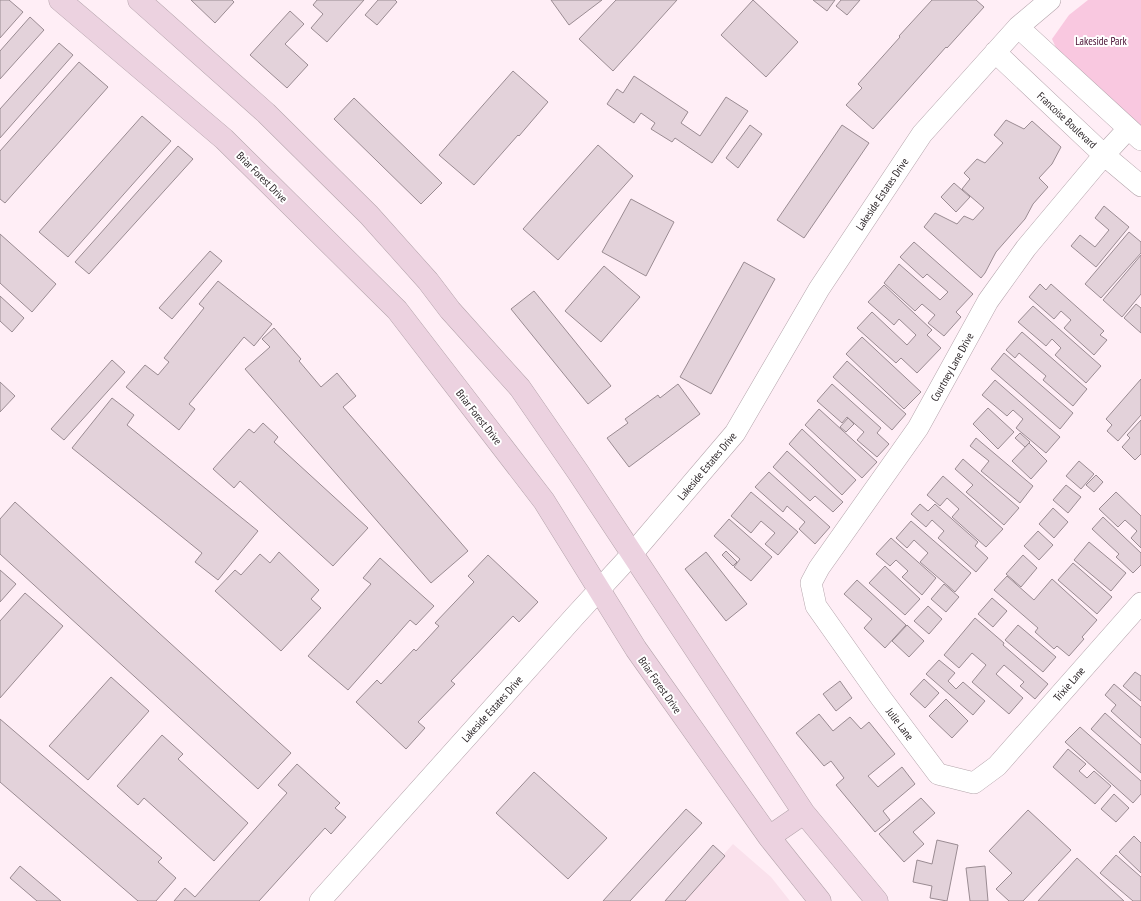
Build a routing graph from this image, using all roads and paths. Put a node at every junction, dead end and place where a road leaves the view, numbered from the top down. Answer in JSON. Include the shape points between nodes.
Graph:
{"nodes":[{"id":1,"x":60,"y":0,"type":"edge"},
{"id":2,"x":139,"y":0,"type":"edge"},
{"id":3,"x":1050,"y":0,"type":"edge"},
{"id":4,"x":1018,"y":27,"type":"junction"},
{"id":5,"x":995,"y":52,"type":"junction"},
{"id":6,"x":1134,"y":134,"type":"edge"},
{"id":7,"x":1104,"y":155,"type":"junction"},
{"id":8,"x":1141,"y":186,"type":"edge"},
{"id":9,"x":632,"y":554,"type":"junction"},
{"id":10,"x":599,"y":589,"type":"junction"},
{"id":11,"x":1141,"y":603,"type":"edge"},
{"id":12,"x":825,"y":619,"type":"joint"},
{"id":13,"x":997,"y":766,"type":"joint"},
{"id":14,"x":804,"y":813,"type":"junction"},
{"id":15,"x":769,"y":837,"type":"junction"},
{"id":16,"x":320,"y":901,"type":"edge"},
{"id":17,"x":820,"y":901,"type":"edge"},
{"id":18,"x":877,"y":901,"type":"edge"}],
"edges":[{"from":1,"to":10,"type":"main road","name":"Briar Forest Drive","via":[[224,139],[397,310],[544,501]]},
{"from":2,"to":9,"type":"main road","via":[[266,113],[389,237],[520,388]]},
{"from":3,"to":4,"type":"street","name":"Lakeside Estates Drive"},
{"from":4,"to":5,"type":"street","name":"Lakeside Estates Drive"},
{"from":4,"to":6,"type":"street"},
{"from":5,"to":7,"type":"street","name":"Francoise Boulevard"},
{"from":5,"to":9,"type":"street","name":"Lakeside Estates Drive","via":[[922,134],[819,290],[735,434]]},
{"from":6,"to":7,"type":"street","name":"Courtney Lane Drive"},
{"from":7,"to":8,"type":"street","name":"Francoise Boulevard"},
{"from":7,"to":12,"type":"street","name":"Courtney Lane Drive","via":[[1026,248],[988,301],[918,428],[819,568],[811,583],[816,606]]},
{"from":9,"to":10,"type":"street","name":"Lakeside Estates Drive"},
{"from":9,"to":14,"type":"main road"},
{"from":10,"to":15,"type":"main road","name":"Briar Forest Drive","via":[[636,649]]},
{"from":10,"to":16,"type":"street","name":"Lakeside Estates Drive"},
{"from":11,"to":13,"type":"street","name":"Trixie Lane"},
{"from":12,"to":13,"type":"street","name":"Julie Lane","via":[[880,698],[938,774],[974,783]]},
{"from":14,"to":15,"type":"main road"},
{"from":14,"to":18,"type":"main road"},
{"from":15,"to":17,"type":"main road","name":"Briar Forest Drive"}]}
